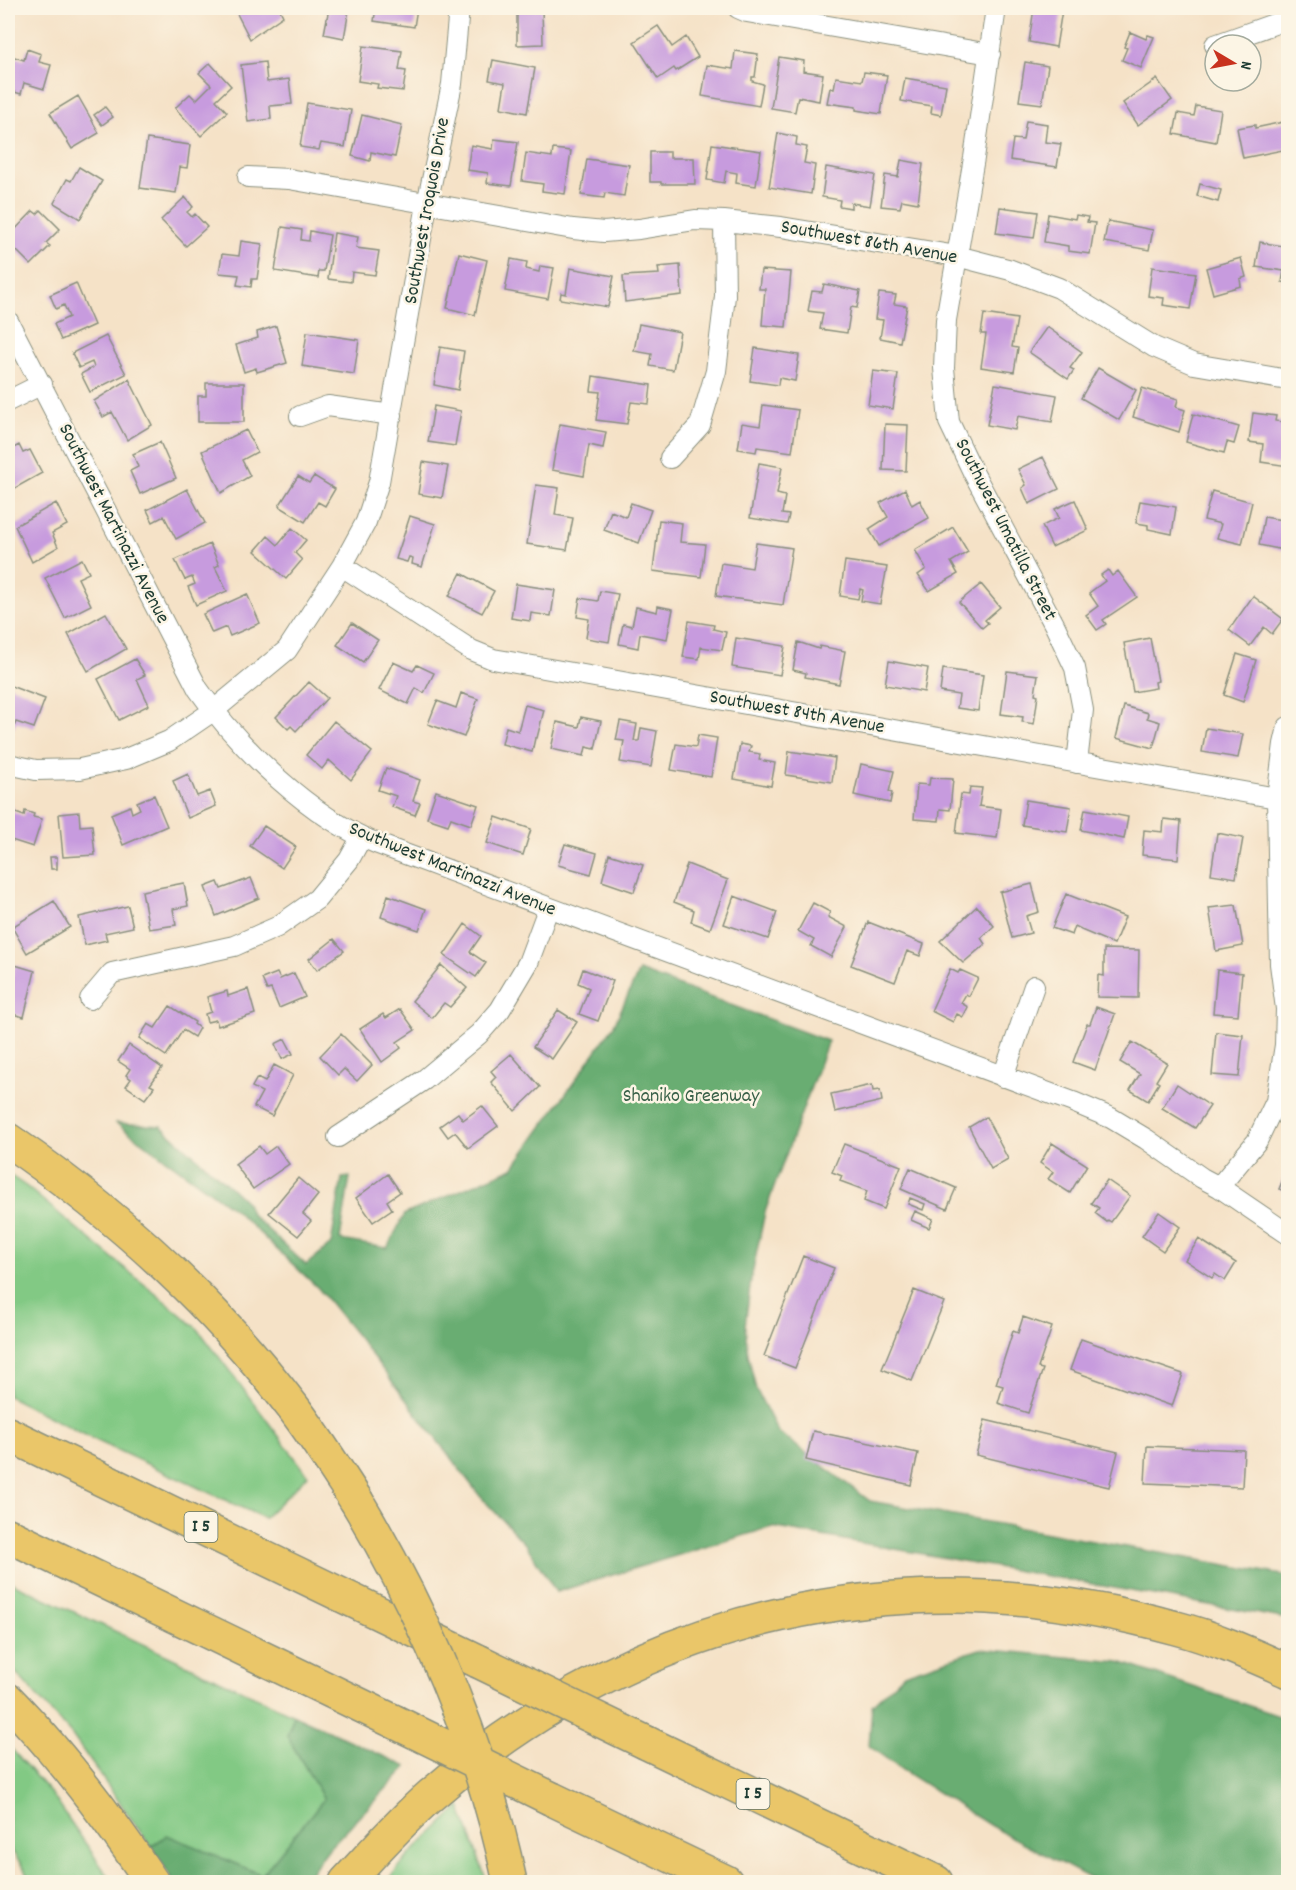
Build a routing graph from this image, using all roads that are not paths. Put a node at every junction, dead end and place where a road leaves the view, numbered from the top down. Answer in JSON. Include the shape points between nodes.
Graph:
{"nodes":[{"id":1,"x":459,"y":8,"type":"edge"},
{"id":2,"x":738,"y":8,"type":"edge"},
{"id":3,"x":996,"y":8,"type":"edge"},
{"id":4,"x":1288,"y":19,"type":"edge"},
{"id":5,"x":1249,"y":33,"type":"edge"},
{"id":6,"x":990,"y":54,"type":"junction"},
{"id":7,"x":248,"y":177,"type":"dead end"},
{"id":8,"x":427,"y":204,"type":"junction"},
{"id":9,"x":724,"y":221,"type":"junction"},
{"id":10,"x":957,"y":256,"type":"junction"},
{"id":11,"x":8,"y":321,"type":"edge"},
{"id":12,"x":1288,"y":380,"type":"edge"},
{"id":13,"x":42,"y":384,"type":"junction"},
{"id":14,"x":8,"y":402,"type":"edge"},
{"id":15,"x":393,"y":415,"type":"junction"},
{"id":16,"x":300,"y":416,"type":"dead end"},
{"id":17,"x":670,"y":458,"type":"dead end"},
{"id":18,"x":342,"y":566,"type":"junction"},
{"id":19,"x":213,"y":711,"type":"junction"},
{"id":20,"x":1288,"y":727,"type":"edge"},
{"id":21,"x":8,"y":764,"type":"edge"},
{"id":22,"x":1077,"y":764,"type":"junction"},
{"id":23,"x":1283,"y":799,"type":"edge"},
{"id":24,"x":361,"y":838,"type":"junction"},
{"id":25,"x":548,"y":909,"type":"junction"},
{"id":26,"x":1034,"y":986,"type":"dead end"},
{"id":27,"x":90,"y":999,"type":"dead end"},
{"id":28,"x":1287,"y":1009,"type":"edge"},
{"id":29,"x":1003,"y":1077,"type":"junction"},
{"id":30,"x":338,"y":1137,"type":"dead end"},
{"id":31,"x":8,"y":1140,"type":"edge"},
{"id":32,"x":1220,"y":1187,"type":"junction"},
{"id":33,"x":1288,"y":1234,"type":"edge"},
{"id":34,"x":8,"y":1434,"type":"edge"},
{"id":35,"x":8,"y":1534,"type":"edge"},
{"id":36,"x":1288,"y":1671,"type":"edge"},
{"id":37,"x":8,"y":1700,"type":"edge"},
{"id":38,"x":152,"y":1882,"type":"edge"},
{"id":39,"x":346,"y":1882,"type":"edge"},
{"id":40,"x":510,"y":1882,"type":"edge"},
{"id":41,"x":726,"y":1882,"type":"edge"},
{"id":42,"x":936,"y":1882,"type":"edge"}],
"edges":[{"from":1,"to":8,"type":"street","name":"Southwest Iroquois Drive","via":[[452,84]]},
{"from":2,"to":6,"type":"street"},
{"from":3,"to":6,"type":"street","name":"Southwest Umatilla Street"},
{"from":4,"to":5,"type":"street"},
{"from":6,"to":10,"type":"street","name":"Southwest Umatilla Street"},
{"from":7,"to":8,"type":"street","name":"Southwest 86th Avenue","via":[[289,179]]},
{"from":8,"to":9,"type":"street","name":"Southwest 86th Avenue","via":[[604,232],[695,220]]},
{"from":8,"to":15,"type":"street","name":"Southwest Iroquois Drive"},
{"from":9,"to":10,"type":"street","name":"Southwest 86th Avenue"},
{"from":9,"to":17,"type":"street","via":[[725,296],[716,370],[700,425]]},
{"from":10,"to":12,"type":"street","name":"Southwest 86th Avenue","via":[[1059,288],[1154,347],[1194,364]]},
{"from":10,"to":22,"type":"street","name":"Southwest Umatilla Street","via":[[946,320],[949,422],[1075,668],[1083,710]]},
{"from":11,"to":13,"type":"street","name":"Southwest Martinazzi Avenue"},
{"from":13,"to":14,"type":"street"},
{"from":13,"to":19,"type":"street","name":"Southwest Martinazzi Avenue","via":[[198,689]]},
{"from":15,"to":16,"type":"street","via":[[328,406]]},
{"from":15,"to":18,"type":"street","name":"Southwest Iroquois Drive","via":[[373,502]]},
{"from":18,"to":19,"type":"street","name":"Southwest Iroquois Drive","via":[[287,650]]},
{"from":18,"to":22,"type":"street","name":"Southwest 84th Avenue","via":[[471,650],[493,659]]},
{"from":19,"to":21,"type":"street","name":"Southwest Iroquois Drive","via":[[169,741],[126,759],[80,769],[36,770]]},
{"from":19,"to":24,"type":"street","name":"Southwest Martinazzi Avenue","via":[[289,788]]},
{"from":20,"to":23,"type":"street"},
{"from":22,"to":23,"type":"street","name":"Southwest 84th Avenue"},
{"from":23,"to":28,"type":"street","via":[[1280,963]]},
{"from":24,"to":25,"type":"street","name":"Southwest Martinazzi Avenue"},
{"from":24,"to":27,"type":"street","via":[[349,860],[317,899],[277,927],[234,946],[112,973]]},
{"from":25,"to":29,"type":"street","name":"Southwest Martinazzi Avenue"},
{"from":25,"to":30,"type":"street","via":[[528,963],[500,1010],[479,1034],[424,1080]]},
{"from":26,"to":29,"type":"street"},
{"from":28,"to":32,"type":"street","via":[[1276,1101],[1257,1141]]},
{"from":29,"to":32,"type":"street","name":"Southwest Martinazzi Avenue","via":[[1110,1118]]},
{"from":31,"to":40,"type":"highway","bridge":true,"via":[[91,1201],[201,1300],[293,1407],[356,1500],[410,1594],[454,1694],[489,1797]]},
{"from":32,"to":33,"type":"street","name":"Southwest Martinazzi Avenue"},
{"from":34,"to":42,"type":"highway","number":"I 5","bridge":true},
{"from":35,"to":41,"type":"highway","bridge":true},
{"from":36,"to":39,"type":"highway","via":[[1179,1628],[1053,1601],[936,1595],[876,1599],[771,1617],[717,1631],[614,1673],[514,1730],[428,1797]]},
{"from":37,"to":38,"type":"highway","via":[[68,1768]]}]}
